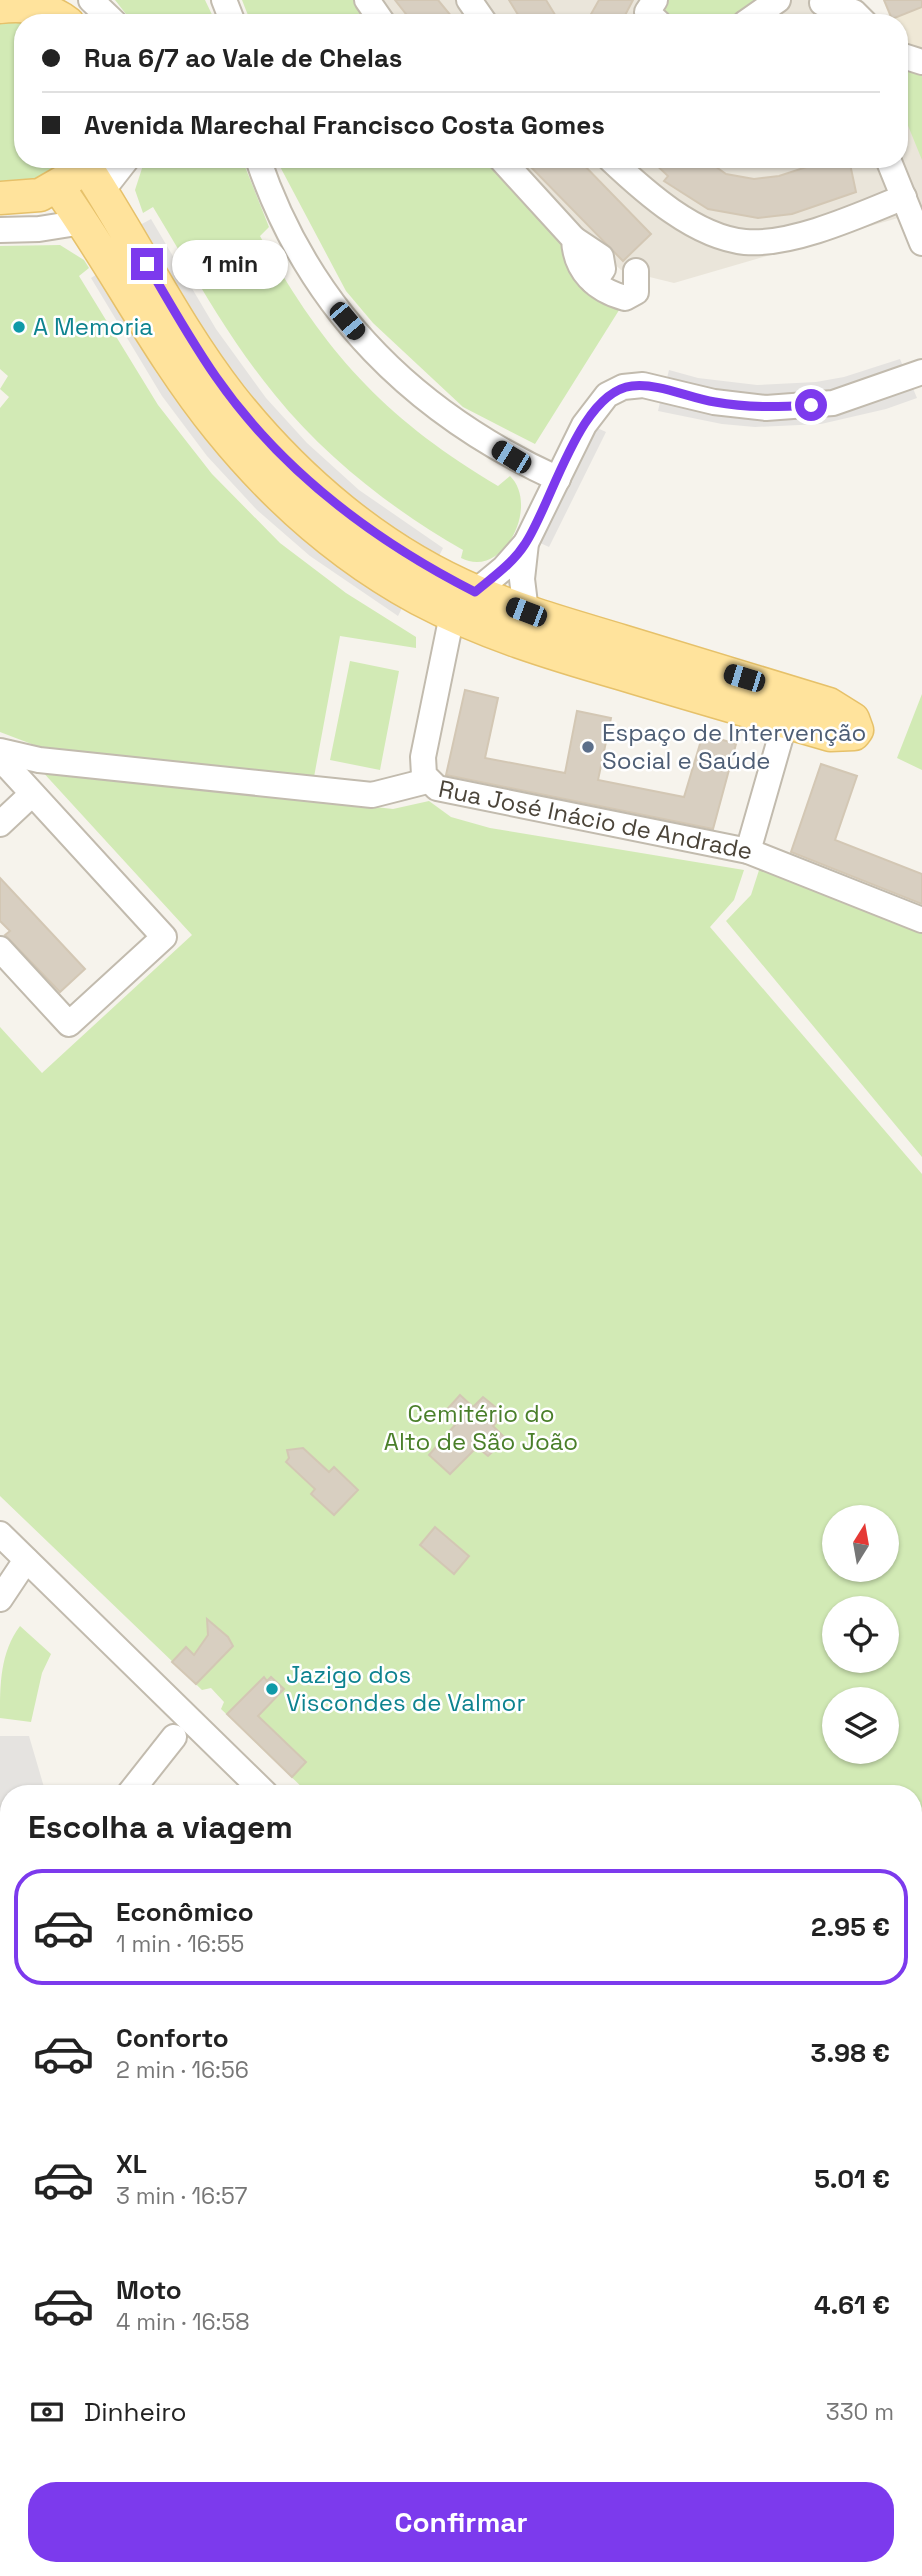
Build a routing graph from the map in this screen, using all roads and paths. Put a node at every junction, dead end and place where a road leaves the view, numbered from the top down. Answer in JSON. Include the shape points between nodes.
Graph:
{"nodes":[{"id":1,"x":91,"y":0,"type":"edge"},
{"id":2,"x":778,"y":0,"type":"edge"},
{"id":3,"x":0,"y":7,"type":"edge"},
{"id":4,"x":825,"y":9,"type":"edge"},
{"id":5,"x":51,"y":11,"type":"edge"},
{"id":6,"x":106,"y":14,"type":"edge"},
{"id":7,"x":757,"y":14,"type":"edge"},
{"id":8,"x":856,"y":14,"type":"edge"},
{"id":9,"x":80,"y":168,"type":"edge"},
{"id":10,"x":90,"y":168,"type":"edge"},
{"id":11,"x":120,"y":168,"type":"edge"},
{"id":12,"x":262,"y":168,"type":"edge"},
{"id":13,"x":509,"y":168,"type":"edge"},
{"id":14,"x":619,"y":168,"type":"edge"},
{"id":15,"x":892,"y":168,"type":"edge"},
{"id":16,"x":58,"y":187,"type":"junction"},
{"id":17,"x":102,"y":191,"type":"junction"},
{"id":18,"x":904,"y":197,"type":"junction"},
{"id":19,"x":0,"y":198,"type":"edge"},
{"id":20,"x":83,"y":222,"type":"junction"},
{"id":21,"x":0,"y":230,"type":"edge"},
{"id":22,"x":922,"y":243,"type":"edge"},
{"id":23,"x":636,"y":271,"type":"dead end"},
{"id":24,"x":922,"y":372,"type":"edge"},
{"id":25,"x":558,"y":479,"type":"junction"},
{"id":26,"x":526,"y":543,"type":"junction"},
{"id":27,"x":475,"y":592,"type":"junction"},
{"id":28,"x":526,"y":612,"type":"junction"},
{"id":29,"x":452,"y":615,"type":"junction"},
{"id":30,"x":785,"y":722,"type":"junction"},
{"id":31,"x":4,"y":752,"type":"edge"},
{"id":32,"x":427,"y":781,"type":"junction"},
{"id":33,"x":32,"y":794,"type":"junction"},
{"id":34,"x":0,"y":824,"type":"edge"},
{"id":35,"x":748,"y":851,"type":"junction"},
{"id":36,"x":922,"y":920,"type":"edge"},
{"id":37,"x":0,"y":949,"type":"edge"},
{"id":38,"x":0,"y":1534,"type":"edge"},
{"id":39,"x":26,"y":1560,"type":"junction"},
{"id":40,"x":0,"y":1599,"type":"edge"},
{"id":41,"x":174,"y":1737,"type":"dead end"},
{"id":42,"x":136,"y":1785,"type":"edge"},
{"id":43,"x":257,"y":1785,"type":"edge"}],
"edges":[{"from":1,"to":6,"type":"street"},
{"from":2,"to":7,"type":"street"},
{"from":3,"to":5,"type":"main road"},
{"from":4,"to":8,"type":"street"},
{"from":9,"to":16,"type":"main road"},
{"from":10,"to":17,"type":"main road"},
{"from":11,"to":17,"type":"street"},
{"from":12,"to":25,"type":"street","via":[[309,266],[366,344],[440,412],[511,457]]},
{"from":13,"to":23,"type":"street","via":[[574,239],[574,256],[604,292],[625,298],[636,292]]},
{"from":14,"to":18,"type":"street","via":[[694,226],[745,242],[798,236]]},
{"from":15,"to":18,"type":"street"},
{"from":16,"to":19,"type":"main road","via":[[24,198]]},
{"from":16,"to":20,"type":"main road"},
{"from":17,"to":27,"type":"main road","via":[[216,377],[278,450],[358,522],[412,559]]},
{"from":18,"to":22,"type":"street"},
{"from":20,"to":21,"type":"street"},
{"from":20,"to":29,"type":"main road","via":[[192,394],[273,490],[354,558]]},
{"from":24,"to":25,"type":"street","via":[[833,403],[766,408],[714,402],[652,386],[624,387],[607,395],[593,410]]},
{"from":25,"to":26,"type":"street"},
{"from":26,"to":27,"type":"street"},
{"from":26,"to":28,"type":"street","via":[[522,579]]},
{"from":27,"to":28,"type":"main road"},
{"from":28,"to":30,"type":"main road","via":[[829,704],[853,719],[857,730],[838,736]]},
{"from":29,"to":30,"type":"main road","via":[[540,649]]},
{"from":29,"to":32,"type":"street","name":"Rua José Inácio de Andrade","via":[[423,757]]},
{"from":30,"to":35,"type":"street"},
{"from":31,"to":32,"type":"street","via":[[39,760],[372,795]]},
{"from":31,"to":33,"type":"street","via":[[10,769]]},
{"from":32,"to":35,"type":"street","name":"Rua José Inácio de Andrade","via":[[448,792]]},
{"from":33,"to":34,"type":"street"},
{"from":33,"to":37,"type":"street","via":[[164,937],[69,1024]]},
{"from":35,"to":36,"type":"street","name":"Rua José Inácio de Andrade"},
{"from":38,"to":39,"type":"street"},
{"from":39,"to":40,"type":"street"},
{"from":39,"to":43,"type":"street"},
{"from":41,"to":42,"type":"street"}]}
